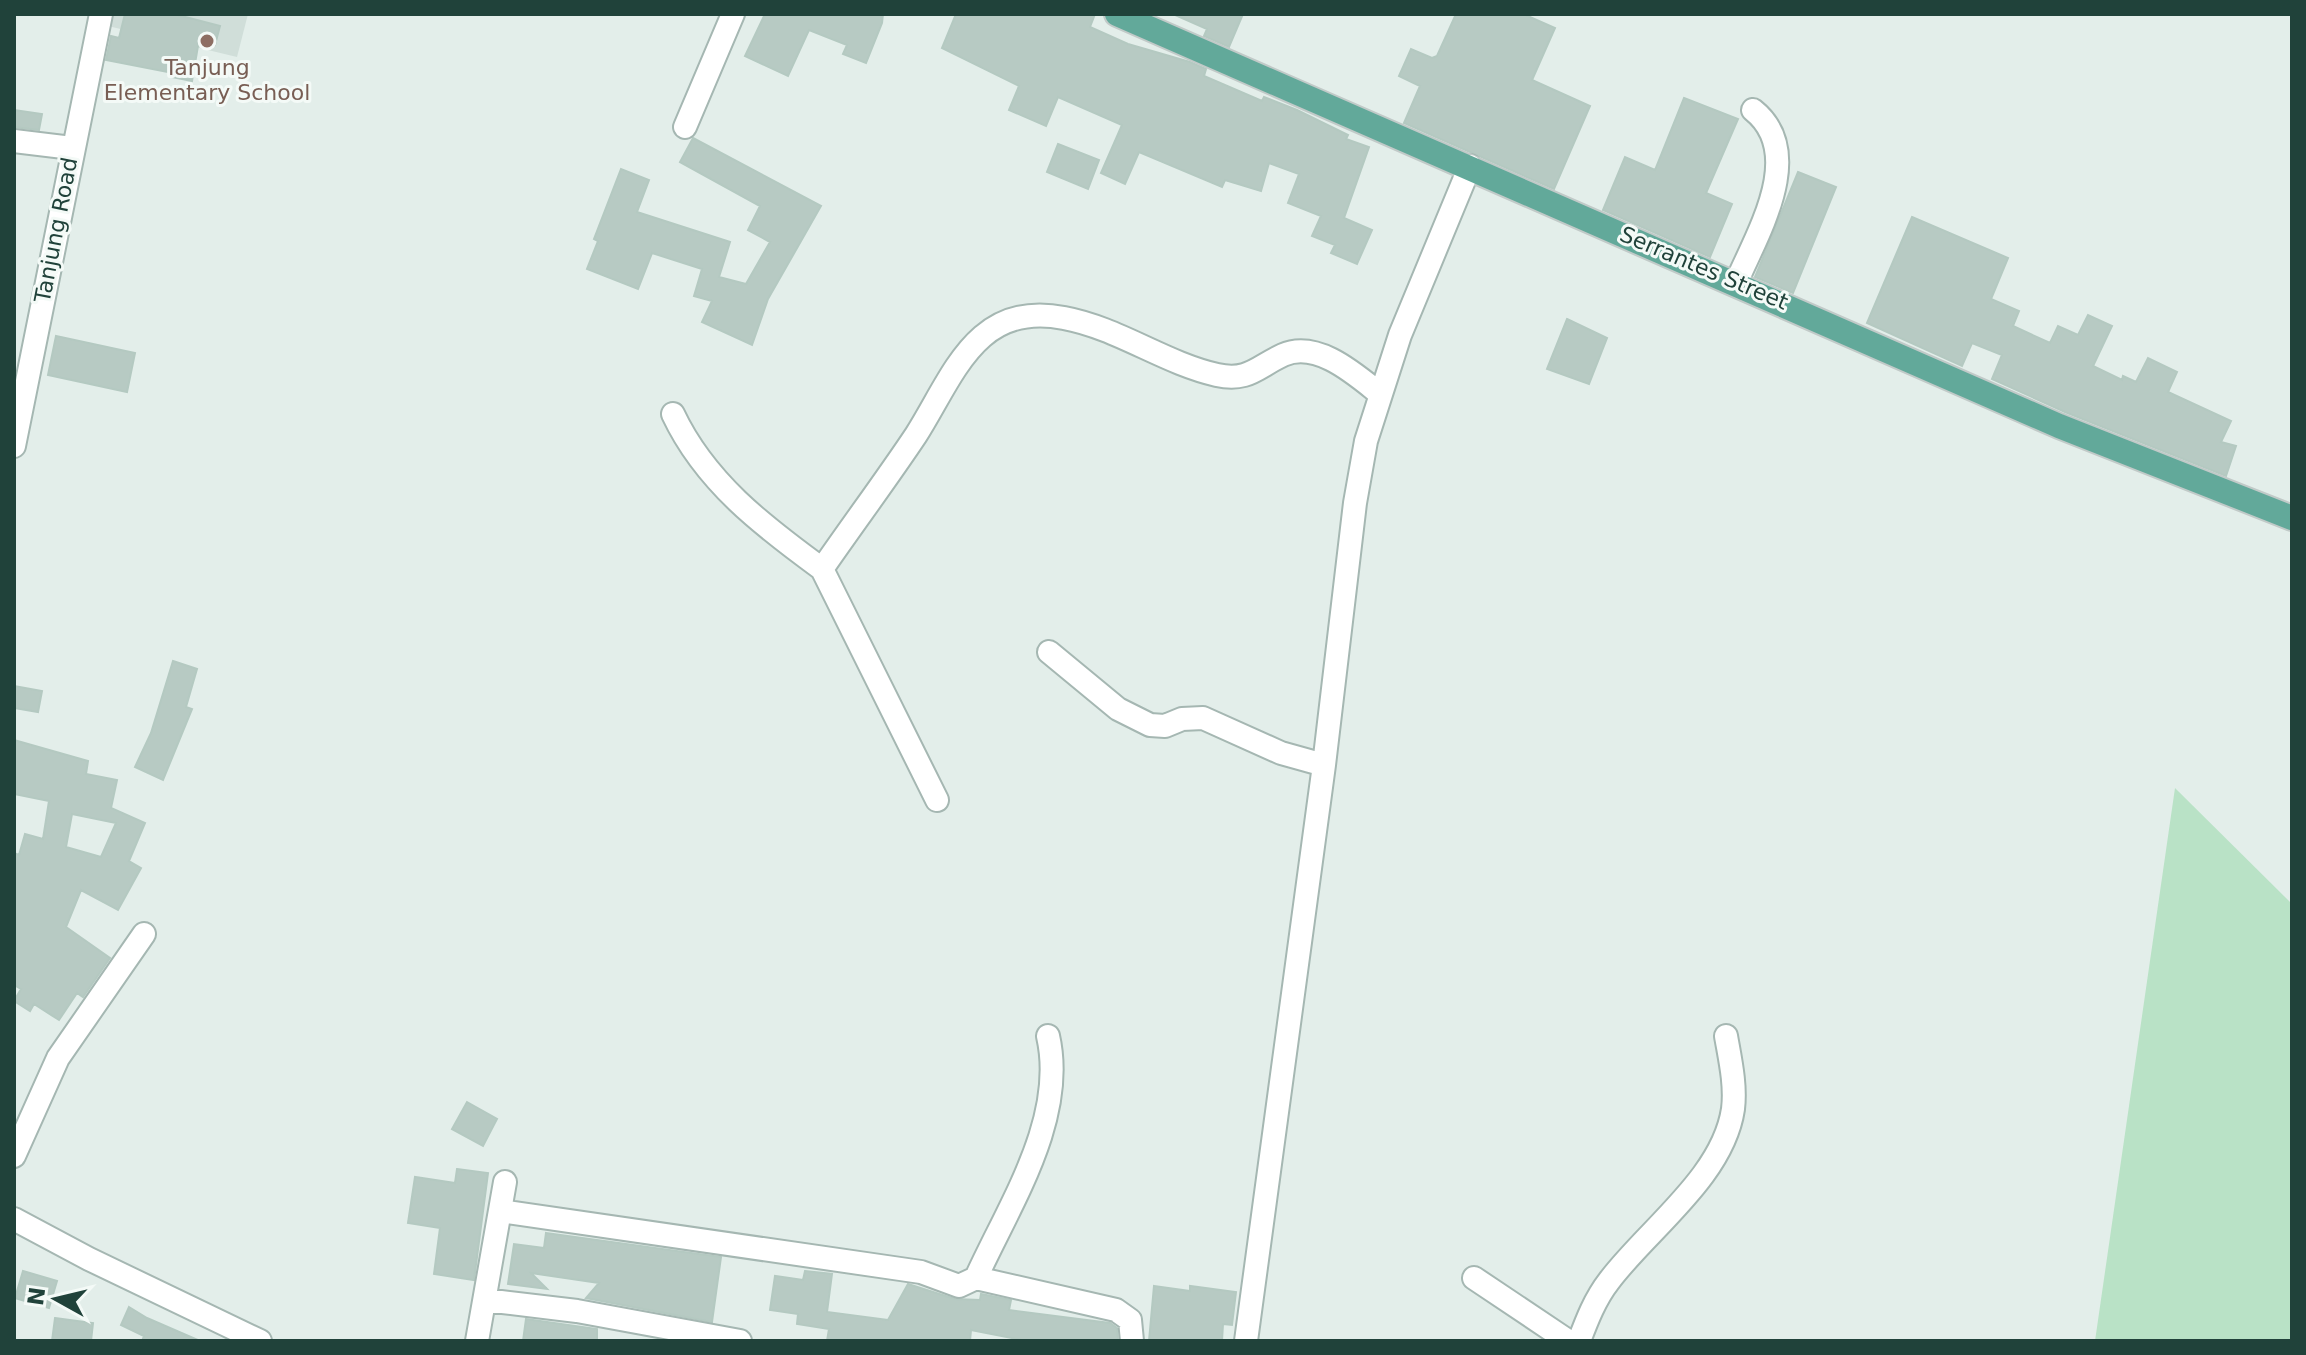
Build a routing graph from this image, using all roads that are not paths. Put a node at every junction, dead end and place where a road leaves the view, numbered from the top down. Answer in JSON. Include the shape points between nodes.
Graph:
{"nodes":[{"id":1,"x":101,"y":14,"type":"edge"},
{"id":2,"x":733,"y":14,"type":"edge"},
{"id":3,"x":1117,"y":14,"type":"edge"},
{"id":4,"x":1753,"y":110,"type":"dead end"},
{"id":5,"x":685,"y":127,"type":"dead end"},
{"id":6,"x":14,"y":141,"type":"edge"},
{"id":7,"x":72,"y":148,"type":"junction"},
{"id":8,"x":1470,"y":166,"type":"junction"},
{"id":9,"x":1736,"y":283,"type":"junction"},
{"id":10,"x":1380,"y":394,"type":"junction"},
{"id":11,"x":673,"y":414,"type":"dead end"},
{"id":12,"x":14,"y":446,"type":"edge"},
{"id":13,"x":2292,"y":518,"type":"edge"},
{"id":14,"x":822,"y":569,"type":"junction"},
{"id":15,"x":1049,"y":652,"type":"dead end"},
{"id":16,"x":1324,"y":765,"type":"junction"},
{"id":17,"x":937,"y":800,"type":"dead end"},
{"id":18,"x":144,"y":934,"type":"dead end"},
{"id":19,"x":1048,"y":1036,"type":"dead end"},
{"id":20,"x":1726,"y":1036,"type":"dead end"},
{"id":21,"x":14,"y":1156,"type":"edge"},
{"id":22,"x":505,"y":1182,"type":"dead end"},
{"id":23,"x":500,"y":1211,"type":"junction"},
{"id":24,"x":14,"y":1219,"type":"edge"},
{"id":25,"x":976,"y":1278,"type":"junction"},
{"id":26,"x":1474,"y":1278,"type":"dead end"},
{"id":27,"x":485,"y":1300,"type":"junction"},
{"id":28,"x":260,"y":1341,"type":"edge"},
{"id":29,"x":477,"y":1341,"type":"edge"},
{"id":30,"x":740,"y":1341,"type":"edge"},
{"id":31,"x":1132,"y":1341,"type":"edge"},
{"id":32,"x":1246,"y":1341,"type":"edge"},
{"id":33,"x":1568,"y":1341,"type":"edge"},
{"id":34,"x":1579,"y":1341,"type":"edge"}],
"edges":[{"from":1,"to":7,"type":"street","name":"Tanjung Road"},
{"from":2,"to":5,"type":"street"},
{"from":3,"to":8,"type":"main road","name":"Serrantes Street"},
{"from":4,"to":9,"type":"street","via":[[1776,138],[1776,167],[1762,222]]},
{"from":6,"to":7,"type":"street"},
{"from":7,"to":12,"type":"street","name":"Tanjung Road"},
{"from":8,"to":9,"type":"main road","name":"Serrantes Street"},
{"from":8,"to":10,"type":"street"},
{"from":9,"to":13,"type":"main road","name":"Serrantes Street","via":[[2059,426]]},
{"from":10,"to":14,"type":"street","via":[[1322,356],[1286,353],[1249,376],[1230,378],[1197,370],[1092,325],[1027,315],[983,336],[955,364],[916,435]]},
{"from":10,"to":16,"type":"street","via":[[1355,503]]},
{"from":11,"to":14,"type":"street","via":[[685,439],[721,484],[775,535]]},
{"from":14,"to":17,"type":"street"},
{"from":15,"to":16,"type":"street","via":[[1118,709],[1150,725],[1203,718],[1281,753]]},
{"from":16,"to":32,"type":"street"},
{"from":18,"to":21,"type":"street","via":[[58,1058]]},
{"from":19,"to":25,"type":"street","via":[[1053,1067],[1040,1134]]},
{"from":20,"to":34,"type":"street","via":[[1734,1097],[1728,1128],[1675,1211],[1609,1281]]},
{"from":22,"to":23,"type":"street"},
{"from":23,"to":25,"type":"street","via":[[921,1272],[952,1285]]},
{"from":23,"to":27,"type":"street"},
{"from":24,"to":28,"type":"street"},
{"from":25,"to":31,"type":"street","via":[[1116,1310],[1130,1320]]},
{"from":26,"to":33,"type":"street"},
{"from":27,"to":29,"type":"street"},
{"from":27,"to":30,"type":"street"}]}
